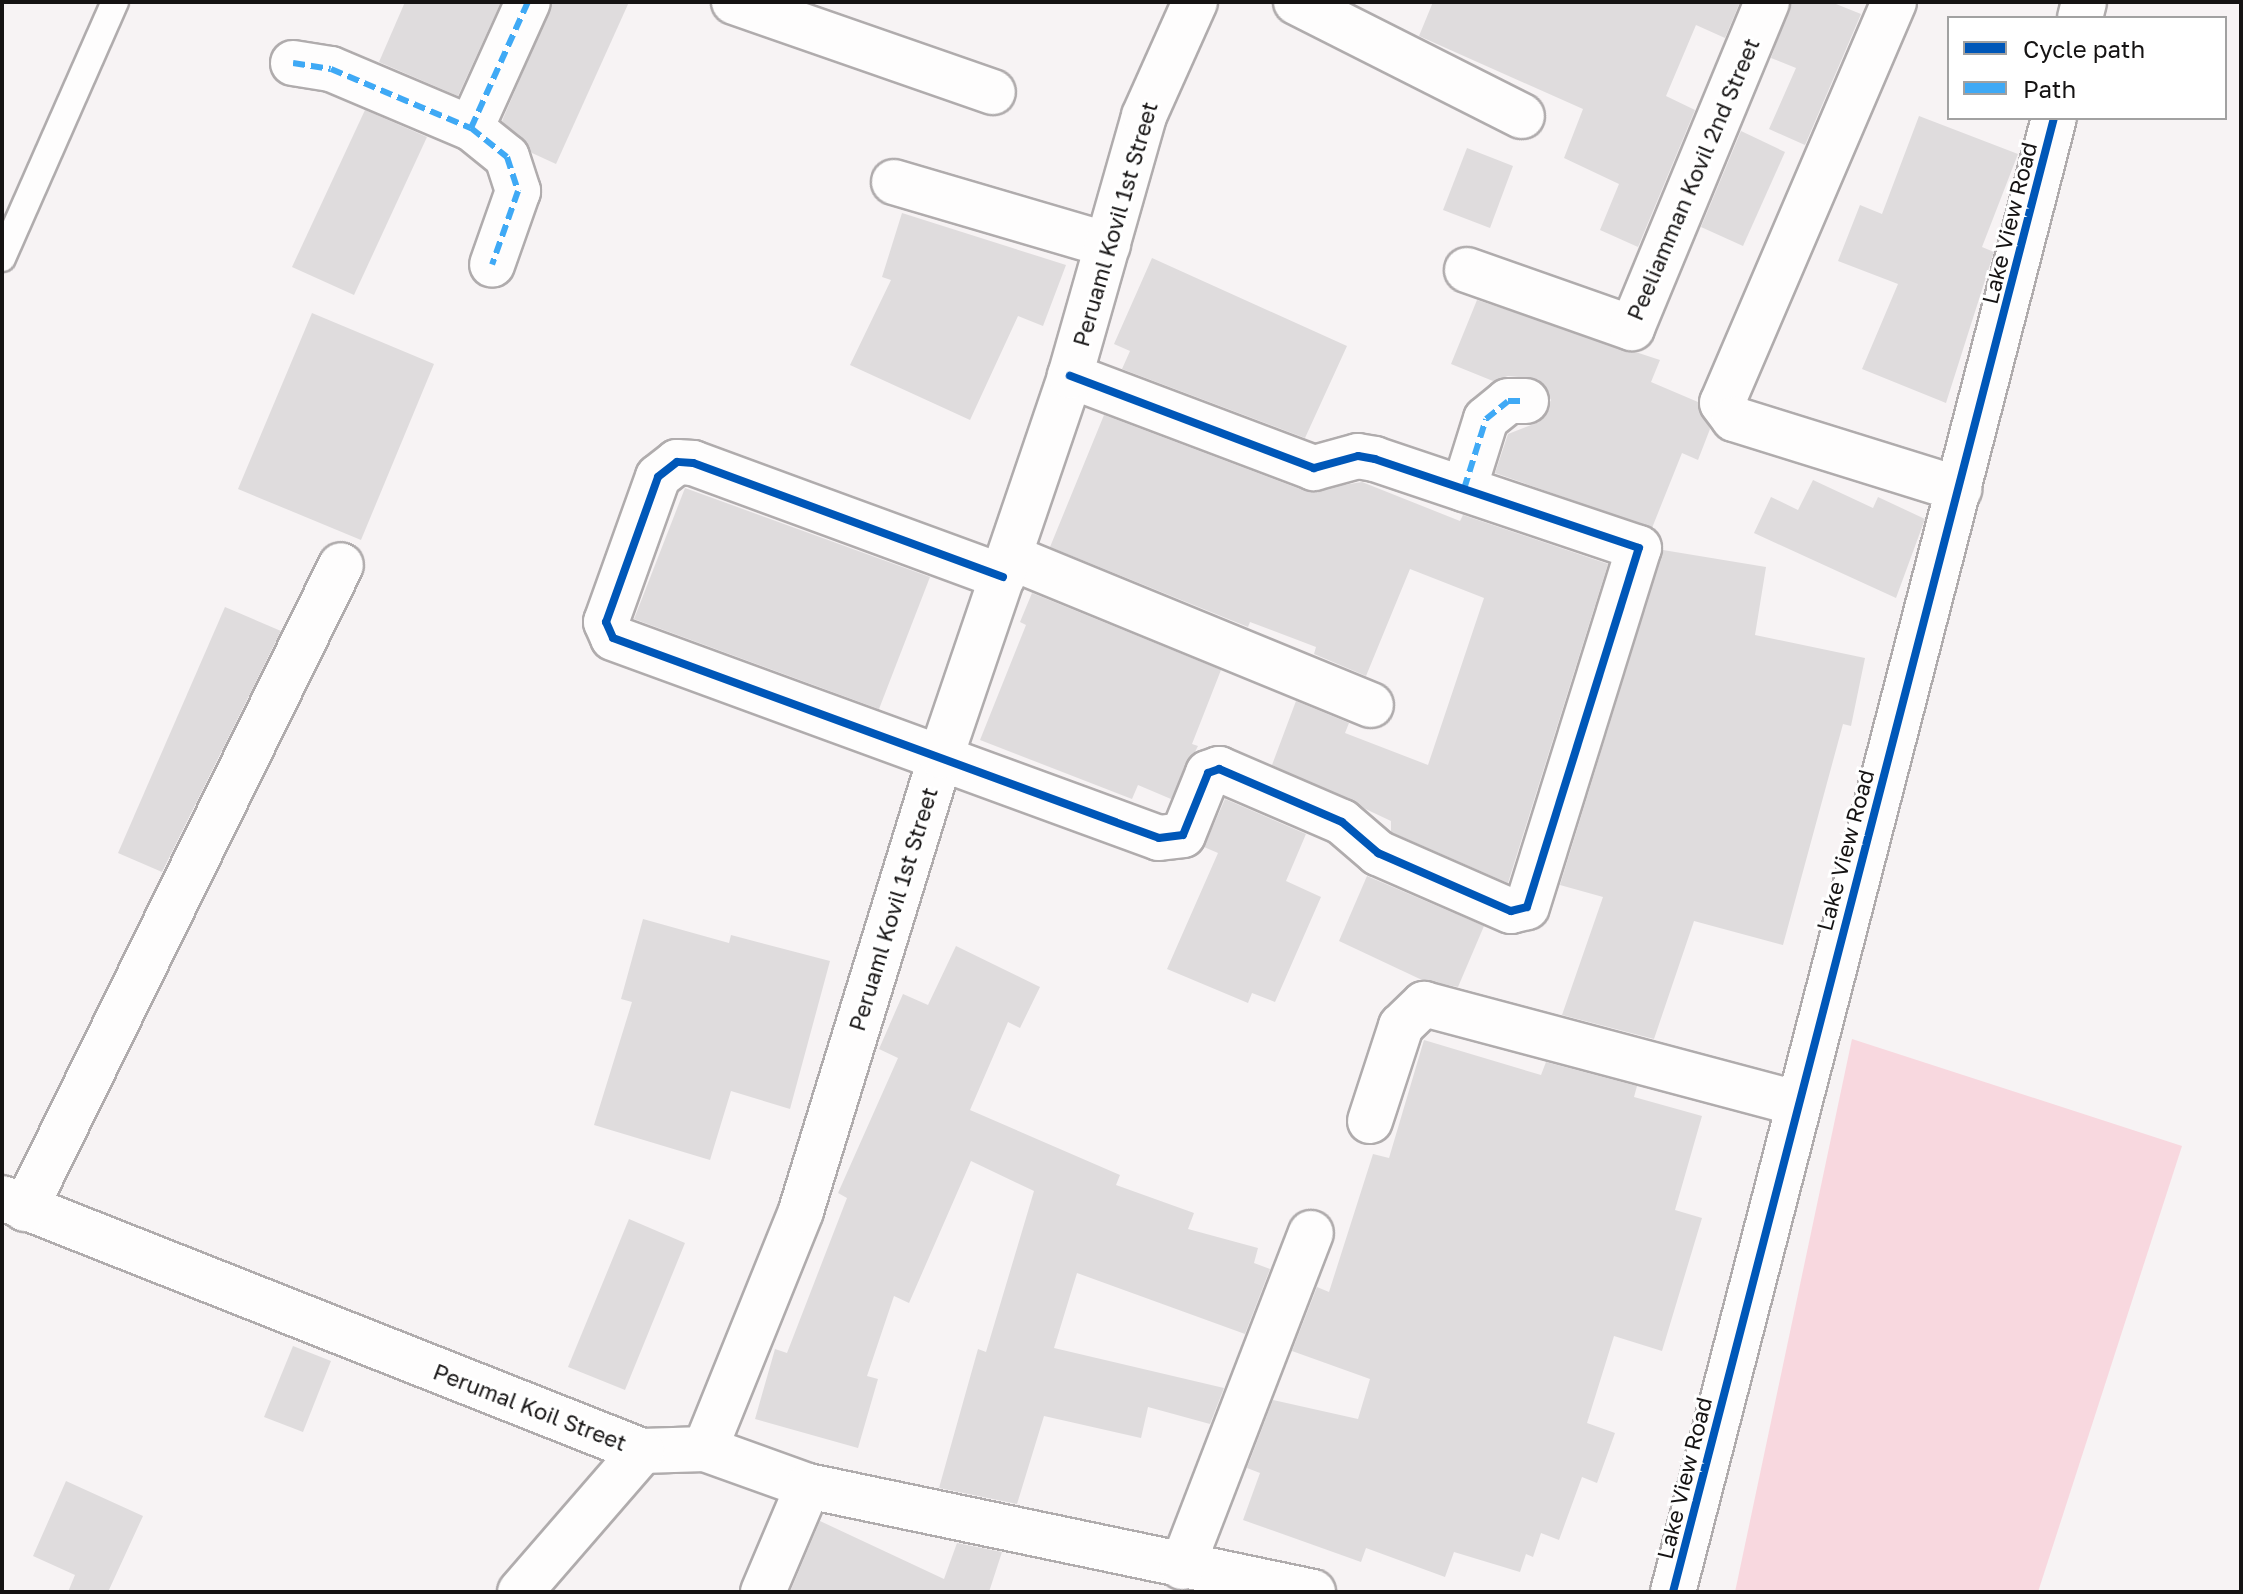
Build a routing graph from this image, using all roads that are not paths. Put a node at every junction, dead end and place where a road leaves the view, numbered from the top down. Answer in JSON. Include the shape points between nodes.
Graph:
{"nodes":[{"id":1,"x":115,"y":2,"type":"edge"},
{"id":2,"x":528,"y":2,"type":"edge"},
{"id":3,"x":734,"y":2,"type":"edge"},
{"id":4,"x":1195,"y":2,"type":"edge"},
{"id":5,"x":1296,"y":2,"type":"edge"},
{"id":6,"x":1767,"y":2,"type":"edge"},
{"id":7,"x":1894,"y":2,"type":"edge"},
{"id":8,"x":293,"y":63,"type":"dead end"},
{"id":9,"x":993,"y":92,"type":"dead end"},
{"id":10,"x":1522,"y":116,"type":"dead end"},
{"id":11,"x":2053,"y":120,"type":"edge"},
{"id":12,"x":471,"y":128,"type":"junction"},
{"id":13,"x":894,"y":182,"type":"dead end"},
{"id":14,"x":1108,"y":245,"type":"junction"},
{"id":15,"x":2,"y":258,"type":"edge"},
{"id":16,"x":492,"y":265,"type":"dead end"},
{"id":17,"x":1467,"y":270,"type":"dead end"},
{"id":18,"x":1070,"y":376,"type":"junction"},
{"id":19,"x":1526,"y":401,"type":"dead end"},
{"id":20,"x":1464,"y":489,"type":"junction"},
{"id":21,"x":1959,"y":489,"type":"junction"},
{"id":22,"x":341,"y":565,"type":"dead end"},
{"id":23,"x":1006,"y":567,"type":"junction"},
{"id":24,"x":1371,"y":705,"type":"dead end"},
{"id":25,"x":941,"y":756,"type":"junction"},
{"id":26,"x":1797,"y":1103,"type":"junction"},
{"id":27,"x":1370,"y":1121,"type":"dead end"},
{"id":28,"x":14,"y":1204,"type":"edge"},
{"id":29,"x":1311,"y":1233,"type":"dead end"},
{"id":30,"x":705,"y":1449,"type":"junction"},
{"id":31,"x":642,"y":1451,"type":"junction"},
{"id":32,"x":808,"y":1486,"type":"junction"},
{"id":33,"x":1182,"y":1567,"type":"junction"},
{"id":34,"x":1258,"y":1588,"type":"edge"},
{"id":35,"x":520,"y":1592,"type":"edge"},
{"id":36,"x":763,"y":1592,"type":"edge"},
{"id":37,"x":1313,"y":1592,"type":"edge"},
{"id":38,"x":1673,"y":1592,"type":"edge"}],
"edges":[{"from":1,"to":15,"type":"lane"},
{"from":2,"to":12,"type":"street"},
{"from":3,"to":9,"type":"street"},
{"from":4,"to":14,"type":"street","name":"Peruaml Kovil 1st Street","via":[[1144,116]]},
{"from":5,"to":10,"type":"street"},
{"from":6,"to":17,"type":"street","name":"Peeliamman Kovil 2nd Street","via":[[1632,328]]},
{"from":7,"to":21,"type":"street","via":[[1722,403],[1734,419]]},
{"from":8,"to":12,"type":"street","via":[[331,69]]},
{"from":11,"to":21,"type":"street","name":"Lake View Road"},
{"from":12,"to":16,"type":"street","via":[[507,157],[518,191]]},
{"from":13,"to":14,"type":"street"},
{"from":14,"to":18,"type":"street","name":"Peruaml Kovil 1st Street"},
{"from":18,"to":20,"type":"street","via":[[1314,468],[1358,456]]},
{"from":18,"to":23,"type":"street","name":"Peruaml Kovil 1st Street"},
{"from":19,"to":20,"type":"street","via":[[1508,401],[1486,419]]},
{"from":20,"to":25,"type":"street","via":[[1631,544],[1639,552],[1522,911],[1378,853],[1342,822],[1219,769],[1208,773],[1183,835],[1171,839]]},
{"from":21,"to":26,"type":"street","name":"Lake View Road"},
{"from":22,"to":28,"type":"street"},
{"from":23,"to":24,"type":"street"},
{"from":23,"to":25,"type":"street","name":"Peruaml Kovil 1st Street"},
{"from":23,"to":25,"type":"street","via":[[677,462],[658,477],[610,606],[606,622],[613,638],[802,711]]},
{"from":25,"to":30,"type":"street","name":"Peruaml Kovil 1st Street","via":[[801,1211]]},
{"from":26,"to":27,"type":"street","via":[[1424,1004],[1401,1026]]},
{"from":26,"to":38,"type":"street","name":"Lake View Road"},
{"from":28,"to":31,"type":"street","name":"Perumal Koil Street"},
{"from":29,"to":33,"type":"street"},
{"from":30,"to":31,"type":"street","name":"Perumal Koil Street"},
{"from":30,"to":32,"type":"street","name":"Perumal Koil Street"},
{"from":31,"to":35,"type":"street"},
{"from":32,"to":33,"type":"street","name":"Perumal Koil Street"},
{"from":32,"to":36,"type":"street"},
{"from":33,"to":34,"type":"street","name":"Perumal Koil Street"},
{"from":34,"to":37,"type":"street","name":"Perumal Koil Street"}]}
